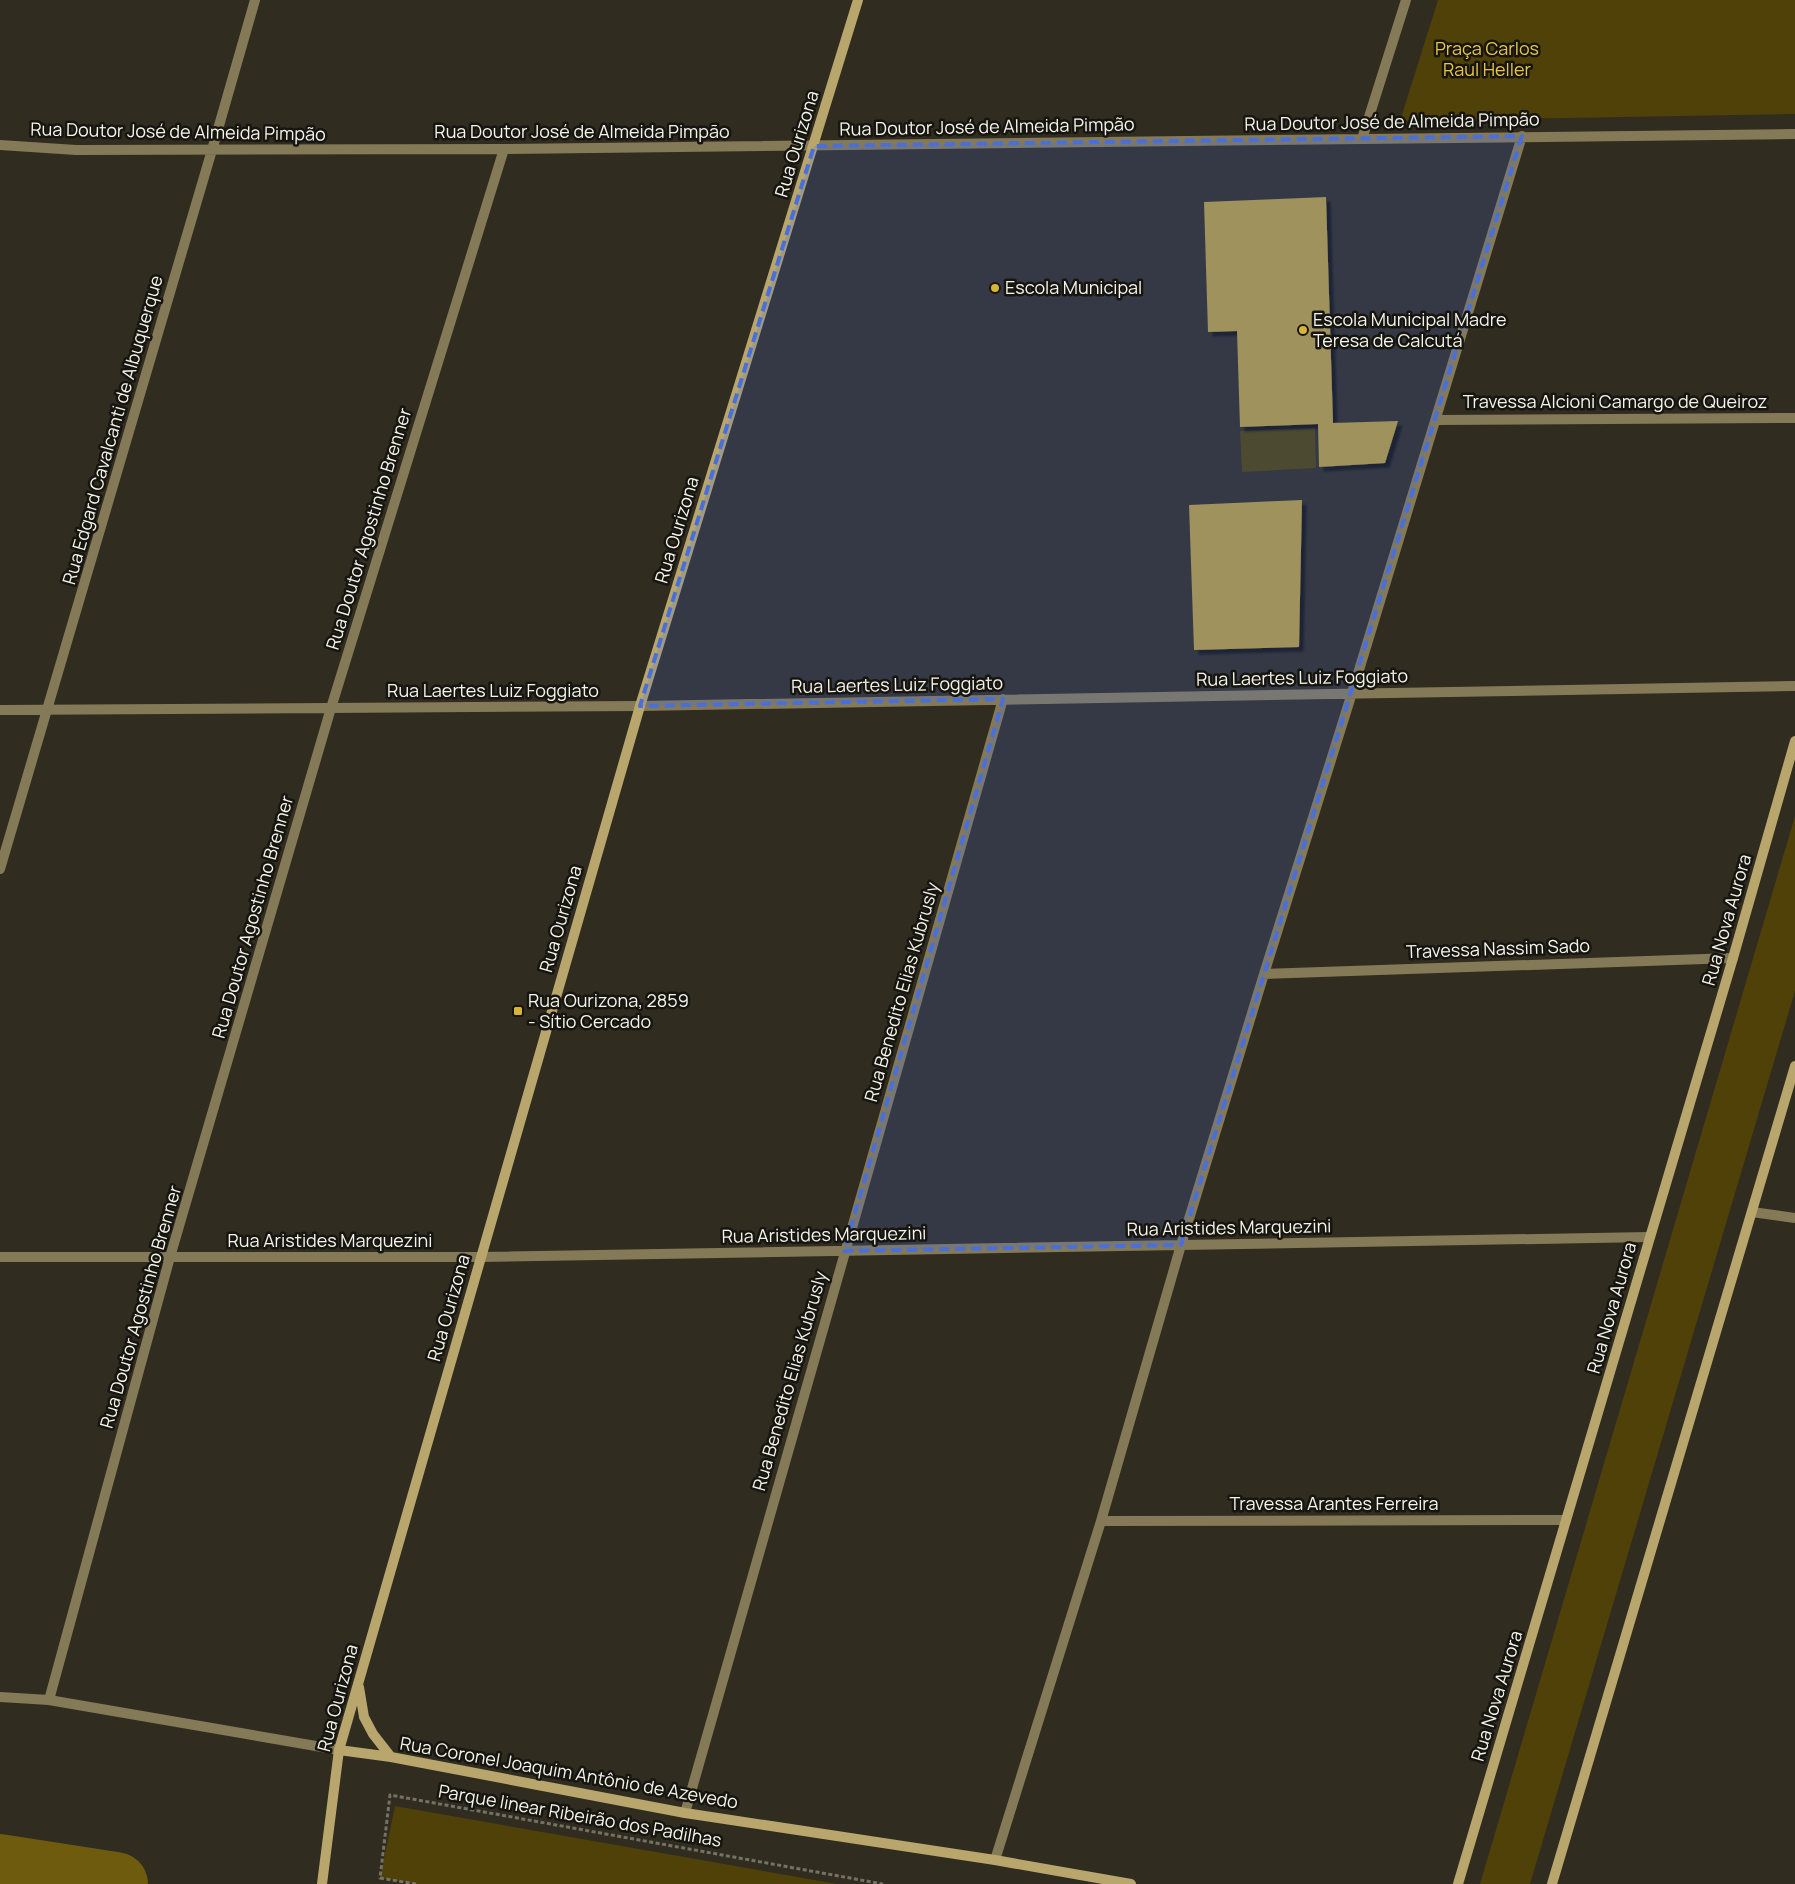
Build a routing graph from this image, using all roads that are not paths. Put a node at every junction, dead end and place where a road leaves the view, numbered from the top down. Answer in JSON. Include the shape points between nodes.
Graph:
{"nodes":[{"id":1,"x":255,"y":0,"type":"edge"},
{"id":2,"x":858,"y":0,"type":"edge"},
{"id":3,"x":1406,"y":0,"type":"edge"},
{"id":4,"x":1795,"y":134,"type":"edge"},
{"id":5,"x":1522,"y":136,"type":"junction"},
{"id":6,"x":1362,"y":139,"type":"junction"},
{"id":7,"x":0,"y":145,"type":"edge"},
{"id":8,"x":814,"y":146,"type":"junction"},
{"id":9,"x":504,"y":149,"type":"junction"},
{"id":10,"x":212,"y":150,"type":"junction"},
{"id":11,"x":1795,"y":418,"type":"edge"},
{"id":12,"x":1436,"y":420,"type":"junction"},
{"id":13,"x":1795,"y":686,"type":"edge"},
{"id":14,"x":1352,"y":694,"type":"junction"},
{"id":15,"x":1002,"y":699,"type":"junction"},
{"id":16,"x":640,"y":706,"type":"junction"},
{"id":17,"x":330,"y":708,"type":"junction"},
{"id":18,"x":0,"y":710,"type":"edge"},
{"id":19,"x":48,"y":710,"type":"junction"},
{"id":20,"x":1795,"y":741,"type":"edge"},
{"id":21,"x":0,"y":869,"type":"edge"},
{"id":22,"x":1733,"y":958,"type":"junction"},
{"id":23,"x":1264,"y":974,"type":"junction"},
{"id":24,"x":1795,"y":1066,"type":"edge"},
{"id":25,"x":1752,"y":1212,"type":"junction"},
{"id":26,"x":1795,"y":1218,"type":"edge"},
{"id":27,"x":1649,"y":1237,"type":"junction"},
{"id":28,"x":1181,"y":1245,"type":"junction"},
{"id":29,"x":844,"y":1251,"type":"junction"},
{"id":30,"x":0,"y":1257,"type":"edge"},
{"id":31,"x":170,"y":1257,"type":"junction"},
{"id":32,"x":481,"y":1257,"type":"junction"},
{"id":33,"x":1566,"y":1520,"type":"junction"},
{"id":34,"x":1101,"y":1521,"type":"junction"},
{"id":35,"x":358,"y":1684,"type":"junction"},
{"id":36,"x":0,"y":1697,"type":"edge"},
{"id":37,"x":50,"y":1700,"type":"junction"},
{"id":38,"x":339,"y":1750,"type":"junction"},
{"id":39,"x":391,"y":1757,"type":"junction"},
{"id":40,"x":685,"y":1813,"type":"junction"},
{"id":41,"x":995,"y":1860,"type":"junction"},
{"id":42,"x":322,"y":1884,"type":"edge"},
{"id":43,"x":1131,"y":1884,"type":"edge"},
{"id":44,"x":1458,"y":1884,"type":"edge"},
{"id":45,"x":1552,"y":1884,"type":"edge"}],
"edges":[{"from":1,"to":10,"type":"street","name":"Rua Edgard Cavalcanti de Albuquerque"},
{"from":2,"to":8,"type":"main road","name":"Rua Ourizona"},
{"from":3,"to":6,"type":"street"},
{"from":4,"to":5,"type":"street","name":"Rua Doutor José de Almeida Pimpão"},
{"from":5,"to":6,"type":"street","name":"Rua Doutor José de Almeida Pimpão"},
{"from":5,"to":12,"type":"street"},
{"from":6,"to":8,"type":"street","name":"Rua Doutor José de Almeida Pimpão"},
{"from":7,"to":10,"type":"street","name":"Rua Doutor José de Almeida Pimpão","via":[[76,150]]},
{"from":8,"to":9,"type":"street","name":"Rua Doutor José de Almeida Pimpão"},
{"from":8,"to":16,"type":"main road","name":"Rua Ourizona"},
{"from":9,"to":10,"type":"street","name":"Rua Doutor José de Almeida Pimpão"},
{"from":9,"to":17,"type":"street","name":"Rua Doutor Agostinho Brenner"},
{"from":10,"to":19,"type":"street","name":"Rua Edgard Cavalcanti de Albuquerque"},
{"from":11,"to":12,"type":"street","name":"Travessa Alcioni Camargo de Queiroz"},
{"from":12,"to":14,"type":"street"},
{"from":13,"to":14,"type":"street","name":"Rua Laertes Luiz Foggiato"},
{"from":14,"to":15,"type":"street","name":"Rua Laertes Luiz Foggiato"},
{"from":14,"to":23,"type":"street"},
{"from":15,"to":16,"type":"street","name":"Rua Laertes Luiz Foggiato"},
{"from":15,"to":29,"type":"street","name":"Rua Benedito Elias Kubrusly"},
{"from":16,"to":17,"type":"street","name":"Rua Laertes Luiz Foggiato"},
{"from":16,"to":32,"type":"main road","name":"Rua Ourizona"},
{"from":17,"to":19,"type":"street","name":"Rua Laertes Luiz Foggiato"},
{"from":17,"to":31,"type":"street","name":"Rua Doutor Agostinho Brenner"},
{"from":18,"to":19,"type":"street","name":"Rua Laertes Luiz Foggiato"},
{"from":19,"to":21,"type":"street","name":"Rua Edgard Cavalcanti de Albuquerque"},
{"from":20,"to":22,"type":"main road","name":"Rua Nova Aurora"},
{"from":22,"to":23,"type":"street","name":"Travessa Nassim Sado"},
{"from":22,"to":27,"type":"main road","name":"Rua Nova Aurora"},
{"from":23,"to":28,"type":"street"},
{"from":24,"to":25,"type":"main road"},
{"from":25,"to":26,"type":"street"},
{"from":25,"to":45,"type":"main road"},
{"from":27,"to":28,"type":"street","name":"Rua Aristides Marquezini"},
{"from":27,"to":33,"type":"main road","name":"Rua Nova Aurora"},
{"from":28,"to":29,"type":"street","name":"Rua Aristides Marquezini"},
{"from":28,"to":34,"type":"street"},
{"from":29,"to":32,"type":"street","name":"Rua Aristides Marquezini"},
{"from":29,"to":40,"type":"street","name":"Rua Benedito Elias Kubrusly"},
{"from":30,"to":31,"type":"street","name":"Rua Aristides Marquezini"},
{"from":31,"to":32,"type":"street","name":"Rua Aristides Marquezini"},
{"from":31,"to":37,"type":"street","name":"Rua Doutor Agostinho Brenner"},
{"from":32,"to":35,"type":"main road","name":"Rua Ourizona"},
{"from":33,"to":34,"type":"street","name":"Travessa Arantes Ferreira"},
{"from":33,"to":44,"type":"main road","name":"Rua Nova Aurora"},
{"from":34,"to":41,"type":"street"},
{"from":35,"to":38,"type":"main road","name":"Rua Ourizona"},
{"from":35,"to":39,"type":"main road","via":[[364,1717]]},
{"from":36,"to":37,"type":"street","name":"Rua Coronel Joaquim Antônio de Azevedo"},
{"from":37,"to":38,"type":"street","name":"Rua Coronel Joaquim Antônio de Azevedo"},
{"from":38,"to":39,"type":"main road","name":"Rua Coronel Joaquim Antônio de Azevedo"},
{"from":38,"to":42,"type":"main road","name":"Rua Ourizona"},
{"from":39,"to":40,"type":"main road","name":"Rua Coronel Joaquim Antônio de Azevedo"},
{"from":40,"to":41,"type":"main road","name":"Rua Coronel Joaquim Antônio de Azevedo"},
{"from":41,"to":43,"type":"main road","name":"Rua Coronel Joaquim Antônio de Azevedo"}]}
